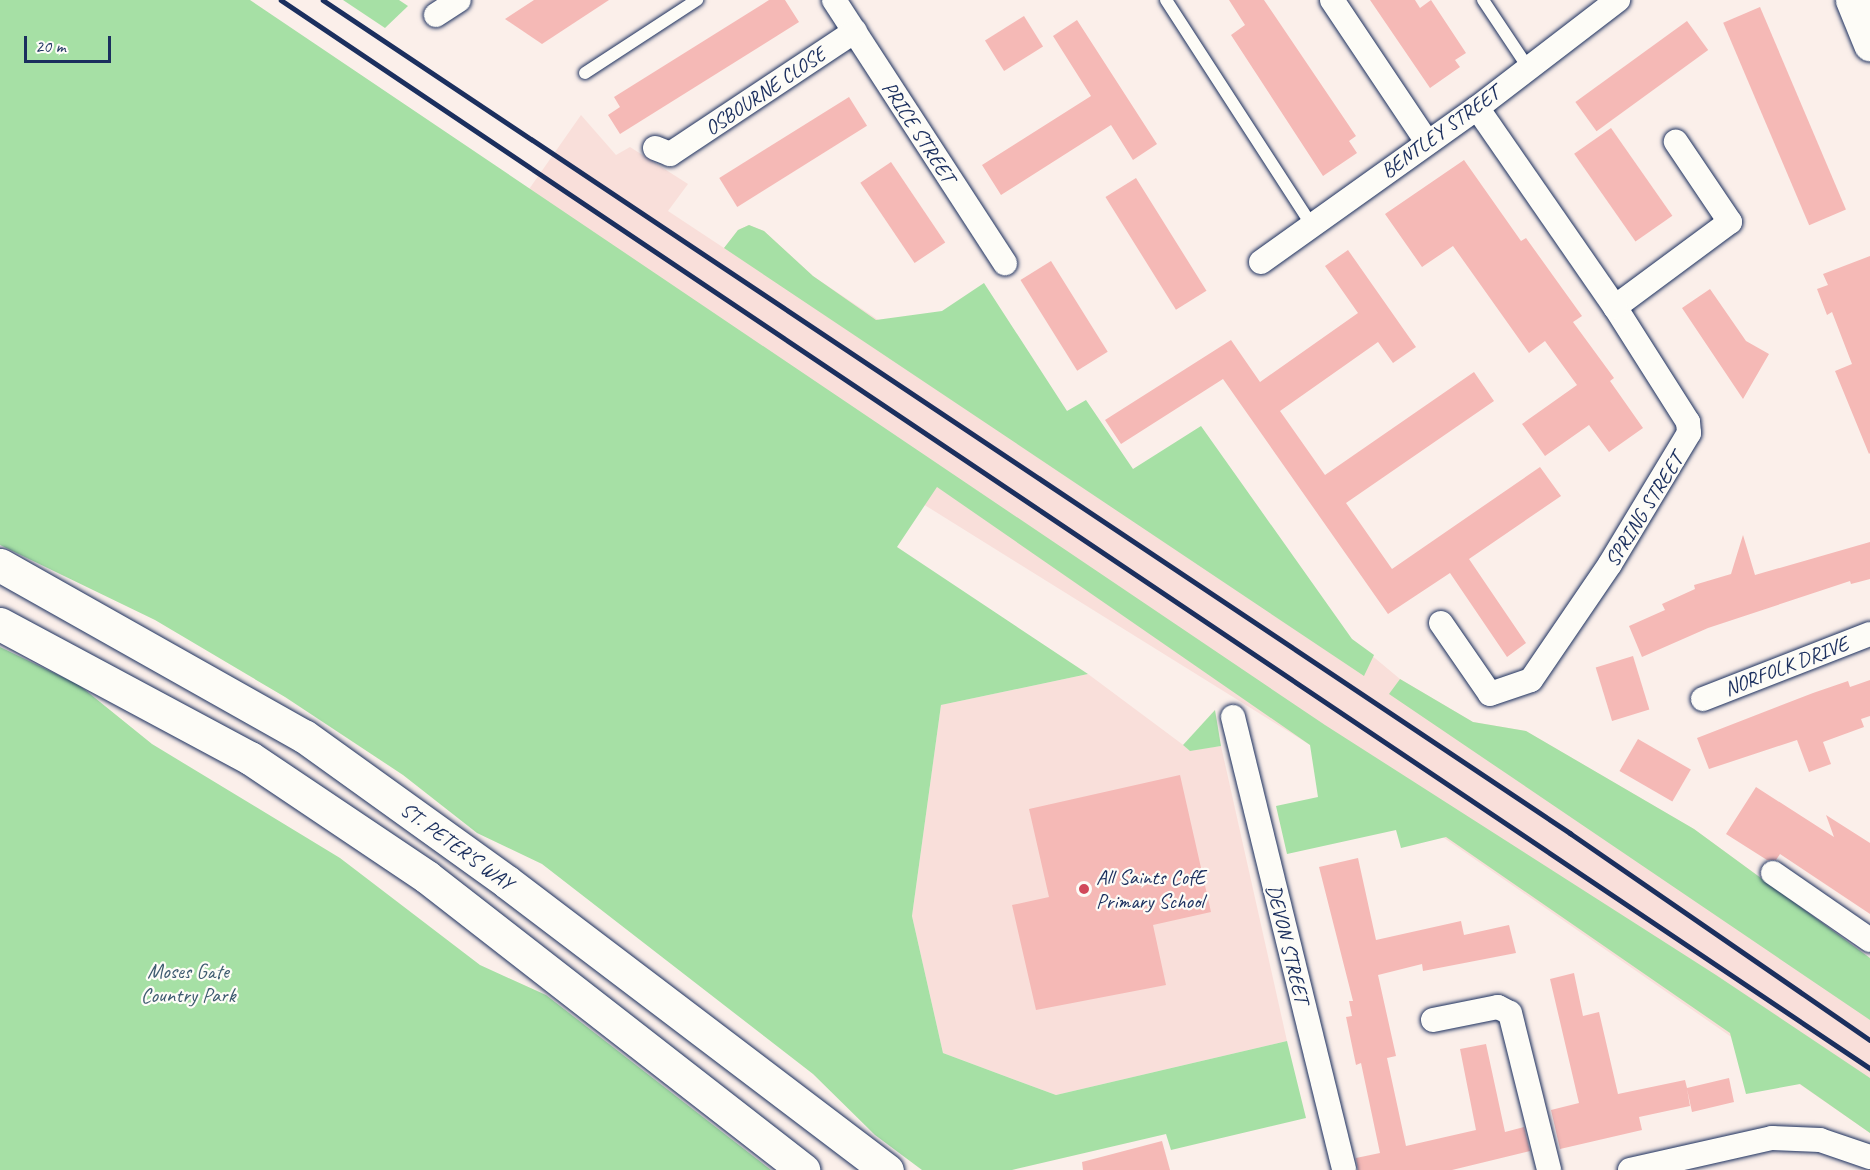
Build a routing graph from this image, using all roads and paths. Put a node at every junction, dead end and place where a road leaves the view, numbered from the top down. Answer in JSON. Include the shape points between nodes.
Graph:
{"nodes":[{"id":1,"x":459,"y":0,"type":"edge"},
{"id":2,"x":697,"y":0,"type":"edge"},
{"id":3,"x":834,"y":0,"type":"edge"},
{"id":4,"x":1166,"y":0,"type":"edge"},
{"id":5,"x":1332,"y":0,"type":"edge"},
{"id":6,"x":1483,"y":0,"type":"edge"},
{"id":7,"x":1618,"y":0,"type":"edge"},
{"id":8,"x":1851,"y":0,"type":"edge"},
{"id":9,"x":436,"y":15,"type":"dead end"},
{"id":10,"x":855,"y":32,"type":"junction"},
{"id":11,"x":1870,"y":44,"type":"edge"},
{"id":12,"x":1527,"y":66,"type":"junction"},
{"id":13,"x":585,"y":73,"type":"dead end"},
{"id":14,"x":1477,"y":108,"type":"junction"},
{"id":15,"x":1427,"y":142,"type":"junction"},
{"id":16,"x":1676,"y":142,"type":"dead end"},
{"id":17,"x":673,"y":155,"type":"dead end"},
{"id":18,"x":1312,"y":226,"type":"junction"},
{"id":19,"x":1261,"y":262,"type":"dead end"},
{"id":20,"x":1005,"y":263,"type":"dead end"},
{"id":21,"x":1615,"y":307,"type":"junction"},
{"id":22,"x":0,"y":565,"type":"edge"},
{"id":23,"x":1441,"y":623,"type":"dead end"},
{"id":24,"x":0,"y":624,"type":"edge"},
{"id":25,"x":1870,"y":633,"type":"edge"},
{"id":26,"x":1702,"y":699,"type":"dead end"},
{"id":27,"x":1233,"y":717,"type":"dead end"},
{"id":28,"x":1773,"y":873,"type":"dead end"},
{"id":29,"x":1870,"y":940,"type":"edge"},
{"id":30,"x":1433,"y":1020,"type":"dead end"},
{"id":31,"x":1870,"y":1157,"type":"edge"},
{"id":32,"x":1710,"y":1160,"type":"edge"},
{"id":33,"x":804,"y":1170,"type":"edge"},
{"id":34,"x":887,"y":1170,"type":"edge"},
{"id":35,"x":1344,"y":1170,"type":"edge"},
{"id":36,"x":1550,"y":1170,"type":"edge"},
{"id":37,"x":1630,"y":1170,"type":"edge"}],
"edges":[{"from":1,"to":9,"type":"street"},
{"from":2,"to":13,"type":"lane"},
{"from":3,"to":10,"type":"street","name":"PRICE STREET"},
{"from":4,"to":18,"type":"lane"},
{"from":5,"to":15,"type":"street"},
{"from":6,"to":12,"type":"lane"},
{"from":7,"to":12,"type":"street","name":"BENTLEY STREET"},
{"from":8,"to":11,"type":"main road"},
{"from":10,"to":17,"type":"street","name":"OSBOURNE CLOSE"},
{"from":10,"to":20,"type":"street","name":"PRICE STREET"},
{"from":12,"to":14,"type":"street","name":"BENTLEY STREET"},
{"from":14,"to":15,"type":"street","name":"BENTLEY STREET"},
{"from":14,"to":21,"type":"street","name":"SPRING STREET"},
{"from":15,"to":18,"type":"street","name":"BENTLEY STREET"},
{"from":16,"to":21,"type":"street","via":[[1730,222]]},
{"from":18,"to":19,"type":"street","name":"BENTLEY STREET"},
{"from":21,"to":23,"type":"street","name":"SPRING STREET","via":[[1688,422],[1687,442],[1531,680],[1490,694]]},
{"from":22,"to":34,"type":"main road","name":"ST. PETER'S WAY","via":[[304,736],[507,882]]},
{"from":24,"to":33,"type":"main road","name":"ST. PETER'S WAY","via":[[250,758],[427,877]]},
{"from":25,"to":26,"type":"street","name":"NORFOLK DRIVE"},
{"from":27,"to":35,"type":"street","name":"DEVON STREET"},
{"from":28,"to":29,"type":"street"},
{"from":30,"to":36,"type":"street","via":[[1498,1006],[1510,1013]]},
{"from":31,"to":32,"type":"street","via":[[1797,1137]]},
{"from":32,"to":37,"type":"street"}]}
